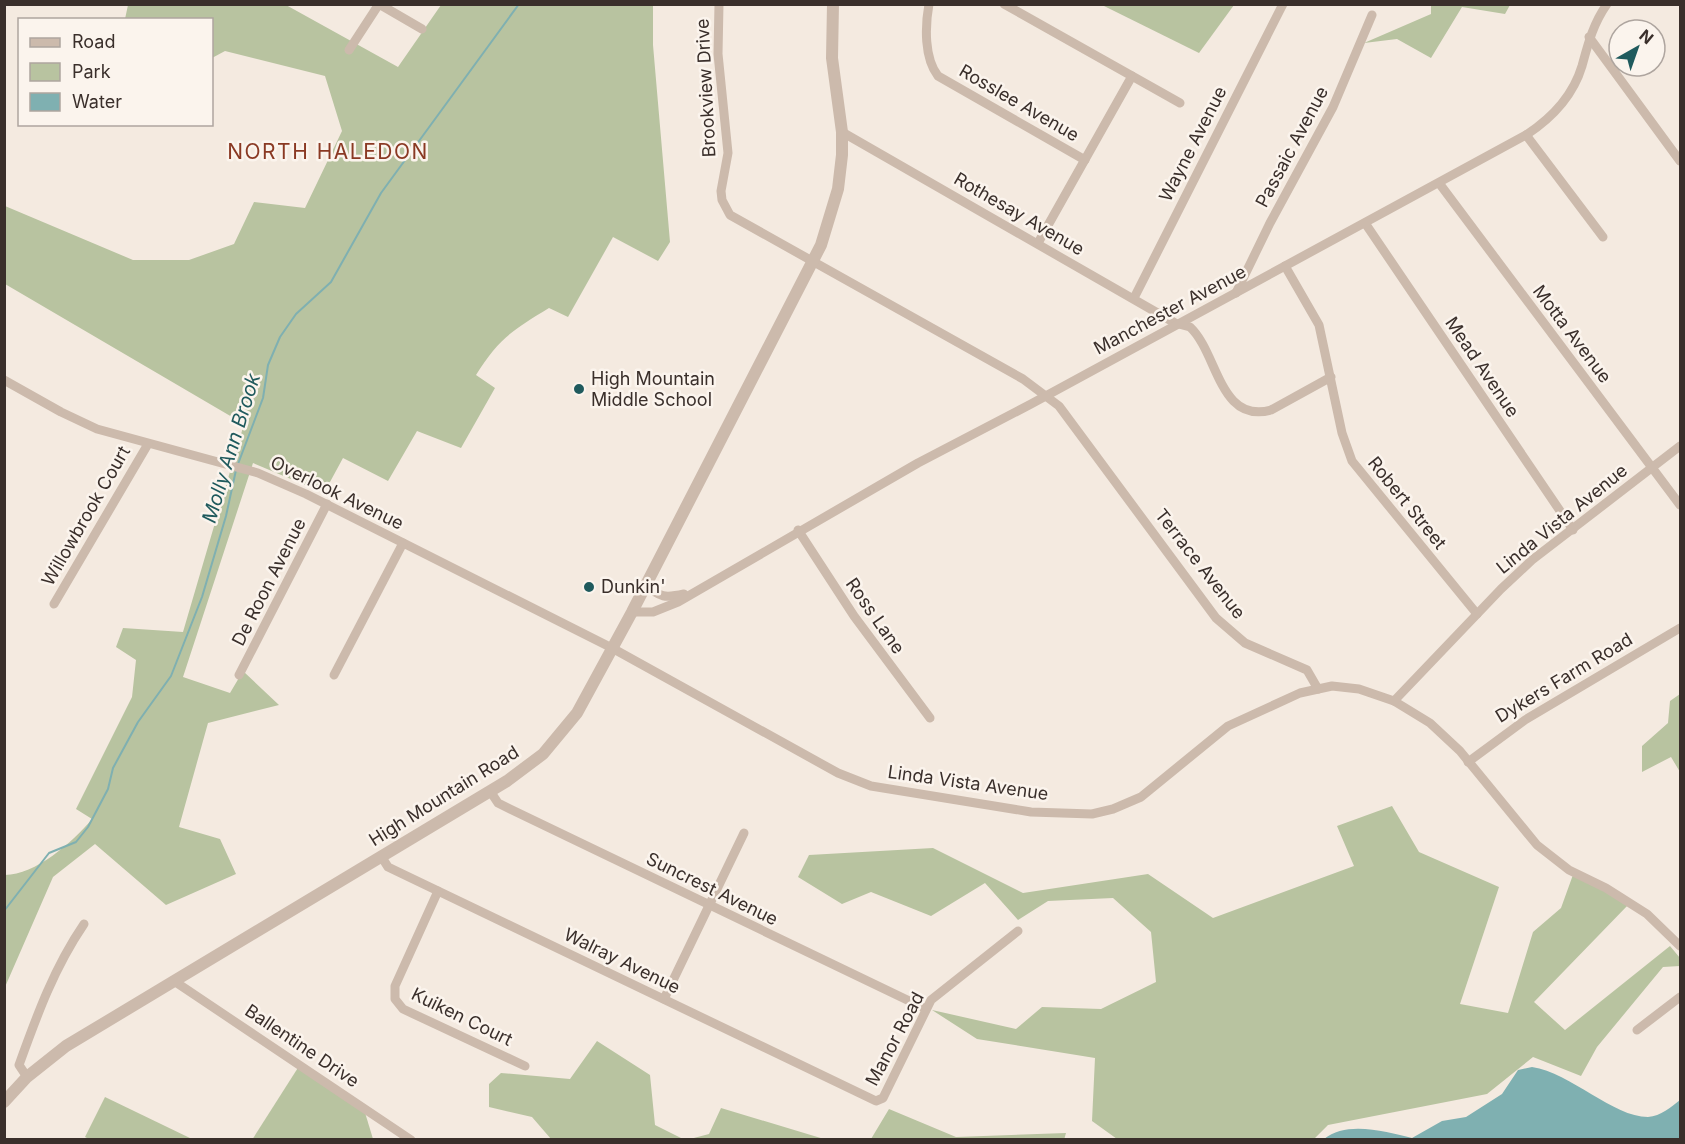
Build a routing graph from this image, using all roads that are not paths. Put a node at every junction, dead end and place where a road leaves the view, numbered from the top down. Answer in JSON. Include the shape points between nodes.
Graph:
{"nodes":[{"id":1,"x":719,"y":4,"type":"edge"},
{"id":2,"x":833,"y":4,"type":"edge"},
{"id":3,"x":929,"y":4,"type":"edge"},
{"id":4,"x":1004,"y":4,"type":"edge"},
{"id":5,"x":1283,"y":4,"type":"edge"},
{"id":6,"x":1606,"y":4,"type":"edge"},
{"id":7,"x":379,"y":5,"type":"edge"},
{"id":8,"x":1372,"y":15,"type":"dead end"},
{"id":9,"x":422,"y":29,"type":"dead end"},
{"id":10,"x":1589,"y":37,"type":"junction"},
{"id":11,"x":349,"y":50,"type":"dead end"},
{"id":12,"x":1132,"y":76,"type":"junction"},
{"id":13,"x":1180,"y":103,"type":"dead end"},
{"id":14,"x":842,"y":132,"type":"junction"},
{"id":15,"x":1526,"y":135,"type":"junction"},
{"id":16,"x":1085,"y":159,"type":"junction"},
{"id":17,"x":1680,"y":161,"type":"edge"},
{"id":18,"x":1439,"y":183,"type":"junction"},
{"id":19,"x":1365,"y":223,"type":"junction"},
{"id":20,"x":1603,"y":237,"type":"dead end"},
{"id":21,"x":1038,"y":243,"type":"junction"},
{"id":22,"x":813,"y":262,"type":"junction"},
{"id":23,"x":1286,"y":266,"type":"junction"},
{"id":24,"x":1236,"y":293,"type":"junction"},
{"id":25,"x":1134,"y":298,"type":"junction"},
{"id":26,"x":1180,"y":324,"type":"junction"},
{"id":27,"x":1330,"y":377,"type":"junction"},
{"id":28,"x":4,"y":380,"type":"edge"},
{"id":29,"x":1047,"y":396,"type":"junction"},
{"id":30,"x":148,"y":444,"type":"junction"},
{"id":31,"x":1680,"y":446,"type":"edge"},
{"id":32,"x":1653,"y":467,"type":"junction"},
{"id":33,"x":327,"y":504,"type":"junction"},
{"id":34,"x":1680,"y":505,"type":"edge"},
{"id":35,"x":798,"y":530,"type":"junction"},
{"id":36,"x":1573,"y":530,"type":"junction"},
{"id":37,"x":403,"y":543,"type":"junction"},
{"id":38,"x":646,"y":584,"type":"junction"},
{"id":39,"x":693,"y":592,"type":"junction"},
{"id":40,"x":54,"y":604,"type":"dead end"},
{"id":41,"x":632,"y":612,"type":"junction"},
{"id":42,"x":1476,"y":614,"type":"junction"},
{"id":43,"x":1680,"y":628,"type":"edge"},
{"id":44,"x":612,"y":648,"type":"junction"},
{"id":45,"x":239,"y":675,"type":"dead end"},
{"id":46,"x":334,"y":675,"type":"dead end"},
{"id":47,"x":1318,"y":688,"type":"junction"},
{"id":48,"x":1394,"y":701,"type":"junction"},
{"id":49,"x":930,"y":718,"type":"dead end"},
{"id":50,"x":1468,"y":762,"type":"junction"},
{"id":51,"x":490,"y":791,"type":"junction"},
{"id":52,"x":744,"y":833,"type":"dead end"},
{"id":53,"x":381,"y":856,"type":"junction"},
{"id":54,"x":438,"y":891,"type":"junction"},
{"id":55,"x":709,"y":905,"type":"junction"},
{"id":56,"x":84,"y":924,"type":"dead end"},
{"id":57,"x":1018,"y":931,"type":"dead end"},
{"id":58,"x":1680,"y":946,"type":"edge"},
{"id":59,"x":174,"y":981,"type":"junction"},
{"id":60,"x":1680,"y":997,"type":"edge"},
{"id":61,"x":664,"y":999,"type":"junction"},
{"id":62,"x":926,"y":1009,"type":"junction"},
{"id":63,"x":1637,"y":1030,"type":"dead end"},
{"id":64,"x":525,"y":1066,"type":"dead end"},
{"id":65,"x":27,"y":1077,"type":"junction"},
{"id":66,"x":854,"y":1089,"type":"joint"},
{"id":67,"x":4,"y":1102,"type":"edge"},
{"id":68,"x":411,"y":1140,"type":"edge"}],
"edges":[{"from":1,"to":22,"type":"street","name":"Brookview Drive","via":[[718,54],[728,153],[721,187],[725,208],[734,219]]},
{"from":2,"to":14,"type":"street","name":"High Mountain Road","via":[[832,58]]},
{"from":3,"to":16,"type":"street","name":"Rosslee Avenue","via":[[928,43],[938,76]]},
{"from":4,"to":12,"type":"street"},
{"from":5,"to":25,"type":"street","name":"Wayne Avenue"},
{"from":6,"to":10,"type":"street","name":"Manchester Avenue"},
{"from":7,"to":9,"type":"street"},
{"from":7,"to":11,"type":"street"},
{"from":8,"to":24,"type":"street","name":"Passaic Avenue","via":[[1334,107]]},
{"from":10,"to":15,"type":"street","name":"Manchester Avenue","via":[[1569,93],[1553,114]]},
{"from":10,"to":17,"type":"street"},
{"from":12,"to":13,"type":"street"},
{"from":12,"to":16,"type":"street"},
{"from":14,"to":21,"type":"street","name":"Rothesay Avenue"},
{"from":14,"to":22,"type":"street","name":"High Mountain Road","via":[[838,189]]},
{"from":15,"to":18,"type":"street","name":"Manchester Avenue"},
{"from":15,"to":20,"type":"street"},
{"from":16,"to":21,"type":"street"},
{"from":18,"to":19,"type":"street","name":"Manchester Avenue"},
{"from":18,"to":32,"type":"street","name":"Motta Avenue"},
{"from":19,"to":23,"type":"street","name":"Manchester Avenue"},
{"from":19,"to":36,"type":"street","name":"Mead Avenue"},
{"from":21,"to":25,"type":"street","name":"Rothesay Avenue"},
{"from":22,"to":29,"type":"street","name":"Terrace Avenue"},
{"from":22,"to":38,"type":"street","name":"High Mountain Road"},
{"from":23,"to":24,"type":"street","name":"Manchester Avenue"},
{"from":23,"to":27,"type":"street","name":"Robert Street","via":[[1319,325]]},
{"from":24,"to":26,"type":"street","name":"Manchester Avenue"},
{"from":25,"to":26,"type":"street","name":"Rothesay Avenue"},
{"from":26,"to":27,"type":"street","name":"Rothesay Avenue","via":[[1194,331],[1231,398],[1245,411],[1271,410]]},
{"from":26,"to":29,"type":"street","name":"Manchester Avenue"},
{"from":27,"to":42,"type":"street","name":"Robert Street","via":[[1352,461]]},
{"from":28,"to":30,"type":"street","name":"Overlook Avenue","via":[[78,421]]},
{"from":29,"to":35,"type":"street","name":"Manchester Avenue"},
{"from":29,"to":47,"type":"street","name":"Terrace Avenue","via":[[1083,438],[1216,618],[1245,643],[1307,670]]},
{"from":30,"to":33,"type":"street","name":"Overlook Avenue","via":[[245,470]]},
{"from":30,"to":40,"type":"street","name":"Willowbrook Court"},
{"from":31,"to":32,"type":"street","name":"Linda Vista Avenue"},
{"from":32,"to":34,"type":"street","name":"Motta Avenue"},
{"from":32,"to":36,"type":"street","name":"Linda Vista Avenue"},
{"from":33,"to":37,"type":"street","name":"Overlook Avenue"},
{"from":33,"to":45,"type":"street","name":"De Roon Avenue"},
{"from":35,"to":39,"type":"street","name":"Manchester Avenue"},
{"from":35,"to":49,"type":"street","name":"Ross Lane","via":[[854,616]]},
{"from":36,"to":42,"type":"street","name":"Linda Vista Avenue","via":[[1532,560]]},
{"from":37,"to":44,"type":"street","name":"Overlook Avenue"},
{"from":37,"to":46,"type":"street"},
{"from":38,"to":39,"type":"street","name":"Manchester Avenue","via":[[664,597]]},
{"from":38,"to":41,"type":"street","name":"High Mountain Road"},
{"from":39,"to":41,"type":"street","name":"Manchester Avenue","via":[[665,608]]},
{"from":41,"to":44,"type":"street","name":"High Mountain Road"},
{"from":42,"to":48,"type":"street","name":"Linda Vista Avenue"},
{"from":43,"to":50,"type":"street","name":"Dykers Farm Road","via":[[1525,720]]},
{"from":44,"to":47,"type":"street","name":"Linda Vista Avenue","via":[[859,783],[1031,812],[1092,814],[1134,800],[1228,726]]},
{"from":44,"to":51,"type":"street","name":"High Mountain Road","via":[[566,728],[531,764]]},
{"from":47,"to":48,"type":"street","via":[[1359,689]]},
{"from":48,"to":50,"type":"street","via":[[1430,723]]},
{"from":50,"to":58,"type":"street","via":[[1537,846],[1569,870],[1647,914]]},
{"from":51,"to":53,"type":"street","name":"High Mountain Road"},
{"from":51,"to":55,"type":"street","name":"Suncrest Avenue","via":[[498,803]]},
{"from":52,"to":55,"type":"street"},
{"from":53,"to":54,"type":"street","name":"Walray Avenue","via":[[388,867]]},
{"from":53,"to":59,"type":"street","name":"High Mountain Road"},
{"from":54,"to":61,"type":"street","name":"Walray Avenue"},
{"from":54,"to":64,"type":"street","name":"Kuiken Court","via":[[395,986],[395,999],[403,1009]]},
{"from":55,"to":61,"type":"street"},
{"from":55,"to":62,"type":"street","name":"Suncrest Avenue"},
{"from":56,"to":65,"type":"street","via":[[61,957],[27,1037],[19,1065]]},
{"from":57,"to":62,"type":"street","name":"Manor Road","via":[[931,1000]]},
{"from":59,"to":65,"type":"street","name":"High Mountain Road","via":[[66,1046]]},
{"from":59,"to":68,"type":"street","name":"Ballentine Drive"},
{"from":60,"to":63,"type":"street"},
{"from":61,"to":66,"type":"street","name":"Walray Avenue"},
{"from":62,"to":66,"type":"street","name":"Manor Road","via":[[883,1098],[876,1101]]},
{"from":65,"to":67,"type":"street","name":"High Mountain Road"}]}
